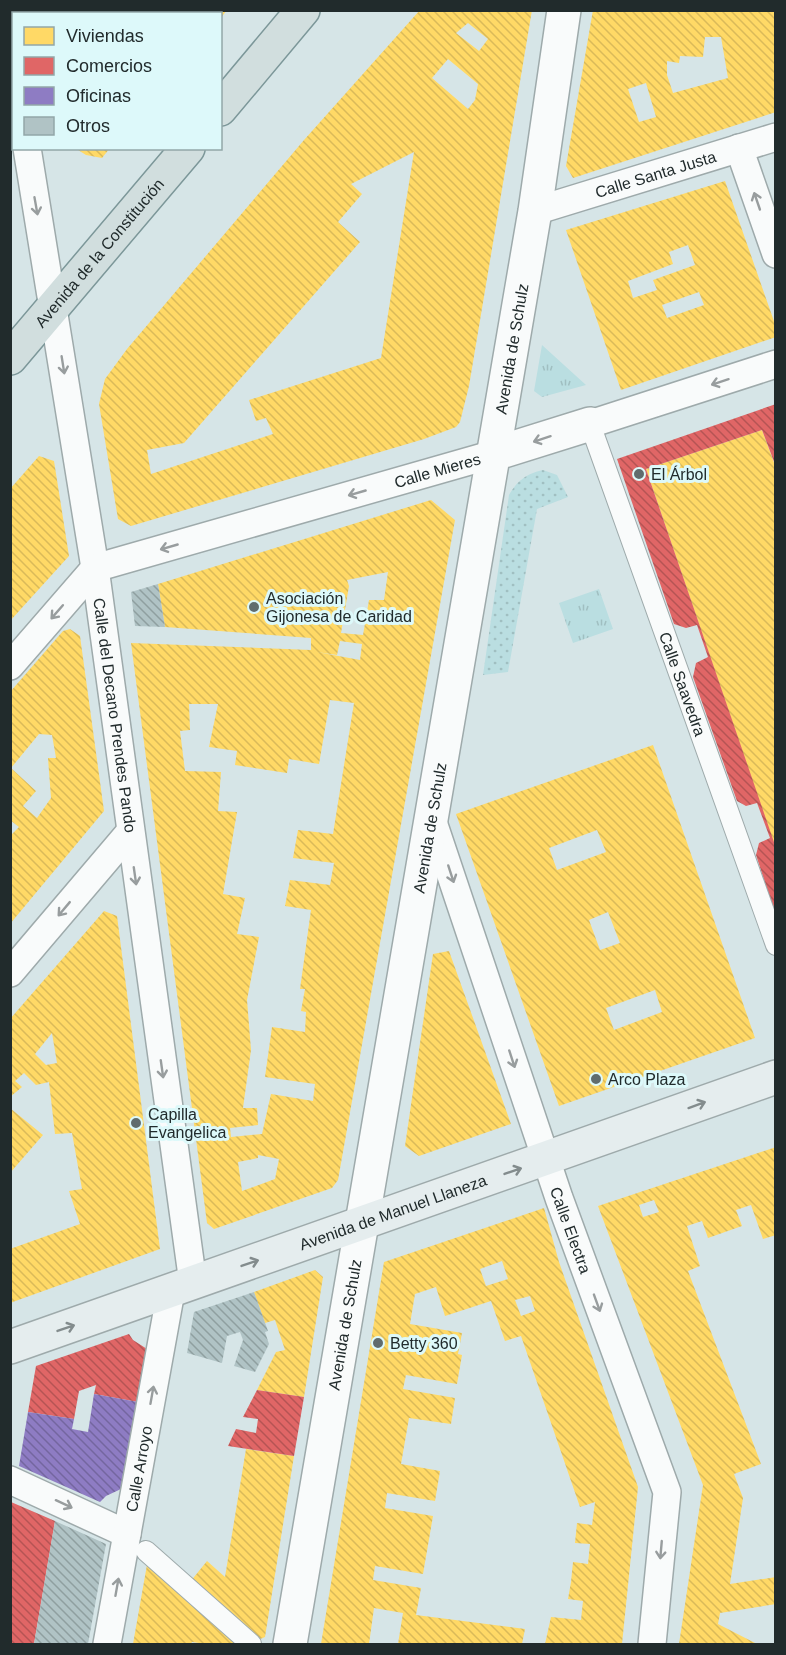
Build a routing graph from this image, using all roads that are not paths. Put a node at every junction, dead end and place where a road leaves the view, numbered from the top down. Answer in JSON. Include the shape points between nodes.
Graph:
{"nodes":[{"id":1,"x":303,"y":10,"type":"edge"},
{"id":2,"x":564,"y":10,"type":"edge"},
{"id":3,"x":222,"y":107,"type":"edge"},
{"id":4,"x":776,"y":137,"type":"edge"},
{"id":5,"x":739,"y":148,"type":"junction"},
{"id":6,"x":27,"y":150,"type":"edge"},
{"id":7,"x":186,"y":150,"type":"edge"},
{"id":8,"x":535,"y":211,"type":"junction"},
{"id":9,"x":776,"y":254,"type":"edge"},
{"id":10,"x":54,"y":308,"type":"junction"},
{"id":11,"x":10,"y":358,"type":"edge"},
{"id":12,"x":776,"y":364,"type":"edge"},
{"id":13,"x":590,"y":424,"type":"junction"},
{"id":14,"x":494,"y":454,"type":"junction"},
{"id":15,"x":95,"y":568,"type":"junction"},
{"id":16,"x":10,"y":666,"type":"edge"},
{"id":17,"x":432,"y":819,"type":"junction"},
{"id":18,"x":129,"y":833,"type":"junction"},
{"id":19,"x":776,"y":945,"type":"edge"},
{"id":20,"x":10,"y":974,"type":"edge"},
{"id":21,"x":776,"y":1077,"type":"edge"},
{"id":22,"x":545,"y":1159,"type":"junction"},
{"id":23,"x":361,"y":1224,"type":"junction"},
{"id":24,"x":182,"y":1287,"type":"junction"},
{"id":25,"x":10,"y":1347,"type":"edge"},
{"id":26,"x":10,"y":1479,"type":"edge"},
{"id":27,"x":136,"y":1543,"type":"junction"},
{"id":28,"x":107,"y":1644,"type":"edge"},
{"id":29,"x":251,"y":1644,"type":"edge"},
{"id":30,"x":290,"y":1644,"type":"edge"},
{"id":31,"x":652,"y":1644,"type":"edge"}],
"edges":[{"from":1,"to":3,"type":"main road"},
{"from":2,"to":8,"type":"street","name":"Avenida de Schulz"},
{"from":4,"to":5,"type":"street","name":"Calle Santa Justa"},
{"from":5,"to":8,"type":"street","name":"Calle Santa Justa"},
{"from":9,"to":5,"type":"street","one_way":true},
{"from":6,"to":10,"type":"street","name":"Calle del Decano Prendes Pando","one_way":true},
{"from":7,"to":10,"type":"main road","name":"Avenida de la Constitución"},
{"from":8,"to":14,"type":"street","name":"Avenida de Schulz"},
{"from":10,"to":11,"type":"main road","name":"Avenida de la Constitución"},
{"from":10,"to":15,"type":"street","name":"Calle del Decano Prendes Pando","one_way":true},
{"from":12,"to":13,"type":"street","name":"Calle Mieres","one_way":true},
{"from":13,"to":14,"type":"street","name":"Calle Mieres","one_way":true},
{"from":13,"to":19,"type":"street","name":"Calle Saavedra"},
{"from":14,"to":15,"type":"street","name":"Calle Mieres","one_way":true},
{"from":14,"to":17,"type":"street","name":"Avenida de Schulz"},
{"from":15,"to":16,"type":"street","one_way":true},
{"from":15,"to":18,"type":"street","name":"Calle del Decano Prendes Pando"},
{"from":17,"to":22,"type":"street","name":"Calle Electra","one_way":true},
{"from":17,"to":23,"type":"street","name":"Avenida de Schulz"},
{"from":18,"to":20,"type":"street","one_way":true},
{"from":18,"to":24,"type":"street","name":"Calle del Decano Prendes Pando","one_way":true},
{"from":22,"to":21,"type":"main road","name":"Avenida de Manuel Llaneza","one_way":true},
{"from":23,"to":22,"type":"main road","name":"Avenida de Manuel Llaneza","one_way":true},
{"from":22,"to":31,"type":"street","name":"Calle Electra","one_way":true,"via":[[667,1492]]},
{"from":24,"to":23,"type":"main road","name":"Avenida de Manuel Llaneza","one_way":true},
{"from":23,"to":30,"type":"street","name":"Avenida de Schulz"},
{"from":25,"to":24,"type":"main road","name":"Avenida de Manuel Llaneza","one_way":true},
{"from":27,"to":24,"type":"street","name":"Calle Arroyo","one_way":true},
{"from":26,"to":27,"type":"street","one_way":true},
{"from":28,"to":27,"type":"street","name":"Calle Arroyo","one_way":true},
{"from":27,"to":29,"type":"street"}]}
